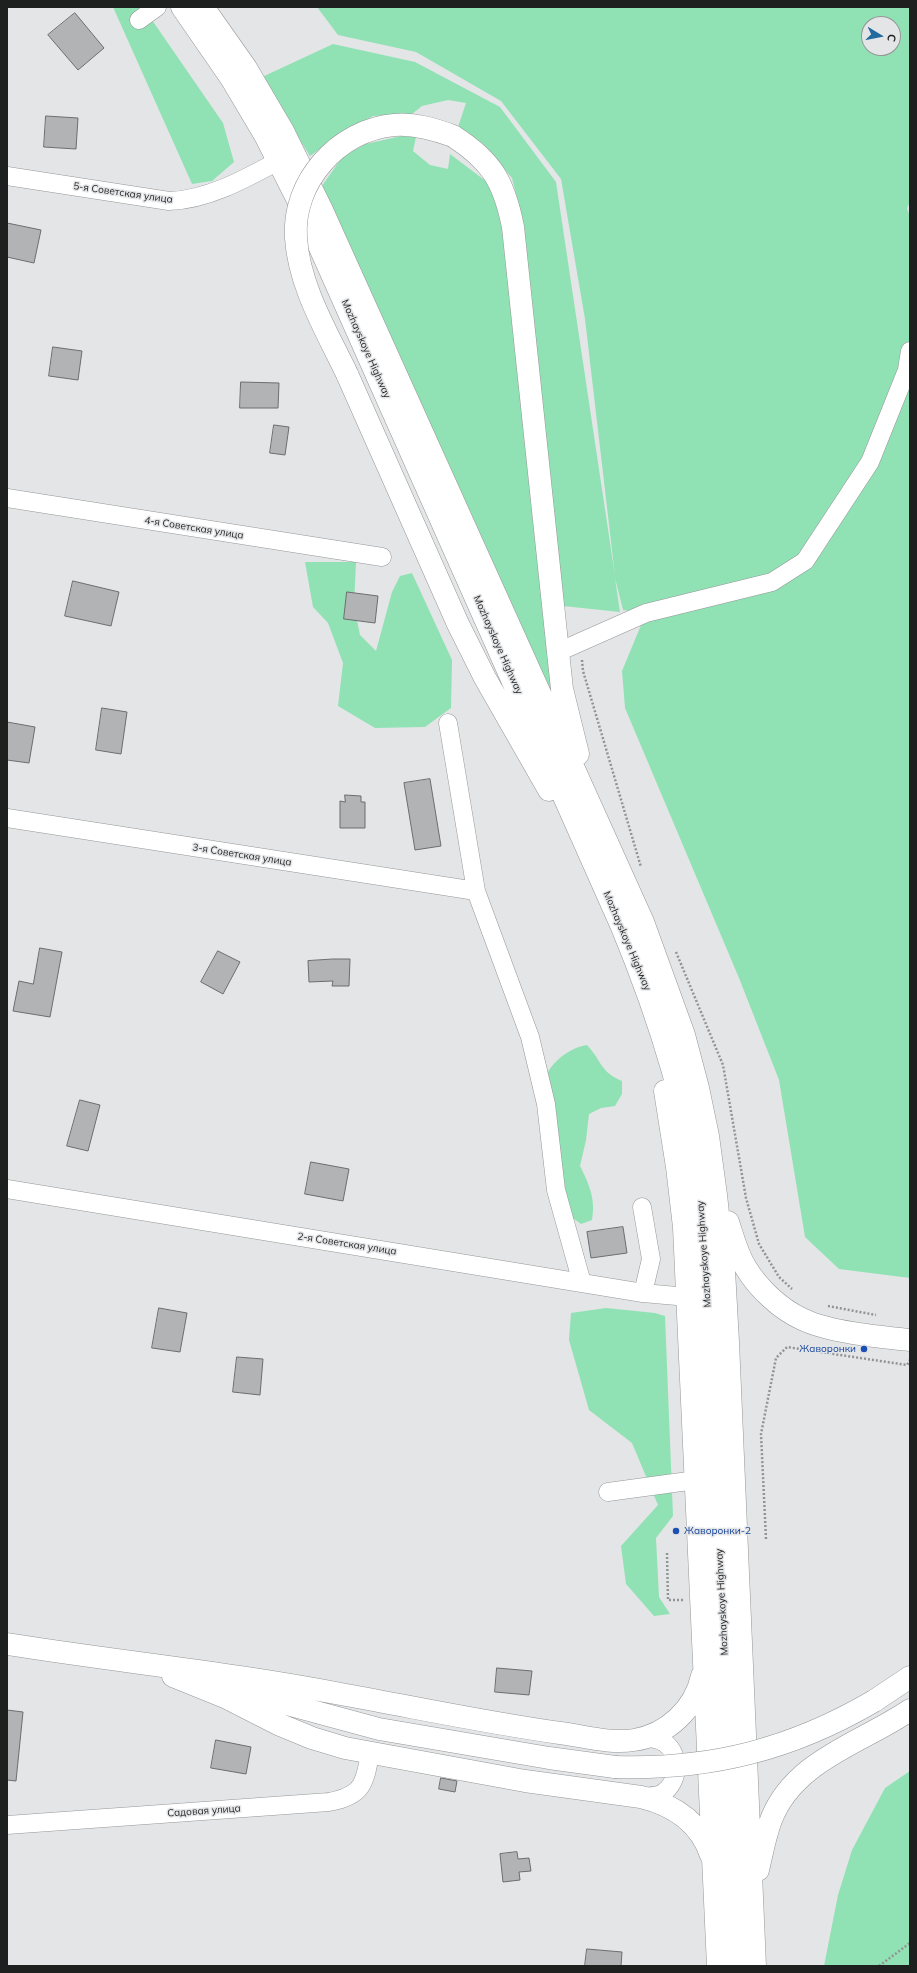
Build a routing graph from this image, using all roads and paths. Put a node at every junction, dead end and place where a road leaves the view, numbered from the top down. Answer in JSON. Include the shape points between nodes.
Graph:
{"nodes":[{"id":1,"x":157,"y":7,"type":"edge"},
{"id":2,"x":182,"y":7,"type":"edge"},
{"id":3,"x":203,"y":7,"type":"edge"},
{"id":4,"x":140,"y":20,"type":"dead end"},
{"id":5,"x":278,"y":161,"type":"junction"},
{"id":6,"x":7,"y":176,"type":"edge"},
{"id":7,"x":910,"y":351,"type":"edge"},
{"id":8,"x":7,"y":498,"type":"edge"},
{"id":9,"x":382,"y":557,"type":"dead end"},
{"id":10,"x":580,"y":642,"type":"junction"},
{"id":11,"x":558,"y":652,"type":"junction"},
{"id":12,"x":448,"y":723,"type":"dead end"},
{"id":13,"x":7,"y":818,"type":"edge"},
{"id":14,"x":608,"y":871,"type":"junction"},
{"id":15,"x":642,"y":871,"type":"dead end"},
{"id":16,"x":476,"y":892,"type":"junction"},
{"id":17,"x":622,"y":927,"type":"junction"},
{"id":18,"x":675,"y":950,"type":"dead end"},
{"id":19,"x":708,"y":1136,"type":"junction"},
{"id":20,"x":7,"y":1189,"type":"edge"},
{"id":21,"x":642,"y":1207,"type":"dead end"},
{"id":22,"x":582,"y":1283,"type":"junction"},
{"id":23,"x":795,"y":1291,"type":"dead end"},
{"id":24,"x":643,"y":1293,"type":"junction"},
{"id":25,"x":688,"y":1296,"type":"junction"},
{"id":26,"x":820,"y":1304,"type":"dead end"},
{"id":27,"x":881,"y":1316,"type":"dead end"},
{"id":28,"x":910,"y":1340,"type":"edge"},
{"id":29,"x":910,"y":1360,"type":"edge"},
{"id":30,"x":696,"y":1480,"type":"junction"},
{"id":31,"x":608,"y":1492,"type":"dead end"},
{"id":32,"x":766,"y":1539,"type":"dead end"},
{"id":33,"x":667,"y":1553,"type":"dead end"},
{"id":34,"x":684,"y":1600,"type":"dead end"},
{"id":35,"x":7,"y":1644,"type":"edge"},
{"id":36,"x":105,"y":1659,"type":"junction"},
{"id":37,"x":705,"y":1665,"type":"junction"},
{"id":38,"x":152,"y":1670,"type":"junction"},
{"id":39,"x":910,"y":1677,"type":"edge"},
{"id":40,"x":910,"y":1710,"type":"edge"},
{"id":41,"x":644,"y":1737,"type":"junction"},
{"id":42,"x":370,"y":1753,"type":"junction"},
{"id":43,"x":641,"y":1797,"type":"junction"},
{"id":44,"x":7,"y":1825,"type":"edge"},
{"id":45,"x":714,"y":1862,"type":"junction"},
{"id":46,"x":753,"y":1913,"type":"junction"},
{"id":47,"x":910,"y":1943,"type":"edge"},
{"id":48,"x":718,"y":1966,"type":"edge"},
{"id":49,"x":738,"y":1966,"type":"edge"},
{"id":50,"x":755,"y":1966,"type":"edge"},
{"id":51,"x":879,"y":1966,"type":"edge"}],
"edges":[{"from":1,"to":4,"type":"street"},
{"from":2,"to":5,"type":"main road","name":"Mozhayskoye Highway","via":[[231,78]]},
{"from":3,"to":14,"type":"main road","name":"Mozhayskoye Highway","via":[[246,68],[283,130],[321,208]]},
{"from":5,"to":6,"type":"street","name":"5-я Советская улица","via":[[242,180],[186,201],[169,201]]},
{"from":5,"to":14,"type":"main road","name":"Mozhayskoye Highway","via":[[310,223]]},
{"from":7,"to":10,"type":"street","via":[[907,370],[870,462],[805,561],[772,582],[646,613]]},
{"from":8,"to":9,"type":"street","name":"4-я Советская улица"},
{"from":10,"to":11,"type":"street"},
{"from":10,"to":15,"type":"path","via":[[583,671]]},
{"from":11,"to":14,"type":"main road","via":[[562,689]]},
{"from":11,"to":14,"type":"main road","bridge":true,"via":[[513,227],[504,193],[485,161],[453,136],[414,125],[394,125],[370,130],[328,155],[305,189],[298,212],[296,238],[300,265],[311,296],[458,624],[485,678]]},
{"from":12,"to":16,"type":"street"},
{"from":13,"to":16,"type":"street","name":"3-я Советская улица"},
{"from":14,"to":17,"type":"main road","name":"Mozhayskoye Highway"},
{"from":14,"to":19,"type":"main road","name":"Mozhayskoye Highway","via":[[654,951],[684,1035]]},
{"from":16,"to":22,"type":"street","via":[[530,1037],[546,1104],[556,1190]]},
{"from":17,"to":25,"type":"main road","via":[[659,1063],[668,1108],[684,1227]]},
{"from":17,"to":49,"type":"main road","name":"Mozhayskoye Highway","via":[[648,989],[668,1048],[690,1140],[700,1197],[707,1272]]},
{"from":18,"to":23,"type":"path","via":[[723,1065],[746,1198],[759,1244],[779,1277]]},
{"from":19,"to":28,"type":"main road","via":[[738,1251],[757,1284],[778,1304],[801,1319],[827,1328]]},
{"from":19,"to":46,"type":"main road","name":"Mozhayskoye Highway","via":[[724,1278]]},
{"from":20,"to":22,"type":"street","name":"2-я Советская улица"},
{"from":21,"to":24,"type":"street","via":[[651,1258]]},
{"from":22,"to":24,"type":"street","name":"2-я Советская улица"},
{"from":24,"to":25,"type":"street","name":"2-я Советская улица"},
{"from":25,"to":30,"type":"main road"},
{"from":26,"to":27,"type":"path"},
{"from":29,"to":32,"type":"path","via":[[907,1365],[787,1347],[776,1358],[762,1434]]},
{"from":30,"to":31,"type":"street"},
{"from":30,"to":37,"type":"main road"},
{"from":33,"to":34,"type":"path","via":[[668,1600]]},
{"from":35,"to":36,"type":"main road"},
{"from":36,"to":38,"type":"main road"},
{"from":36,"to":41,"type":"main road","via":[[227,1673],[526,1728],[620,1741]]},
{"from":37,"to":41,"type":"main road","via":[[700,1686],[686,1710],[674,1722]]},
{"from":37,"to":45,"type":"main road"},
{"from":38,"to":39,"type":"main road","bridge":true,"via":[[379,1728],[615,1767],[674,1766],[762,1751],[850,1715]]},
{"from":38,"to":42,"type":"main road","via":[[198,1685],[312,1738]]},
{"from":40,"to":46,"type":"main road","via":[[810,1769],[796,1781],[781,1800],[771,1819],[763,1850]]},
{"from":41,"to":43,"type":"street","via":[[655,1738],[666,1744],[675,1758],[676,1767],[672,1784],[662,1793]]},
{"from":42,"to":43,"type":"main road","via":[[525,1781]]},
{"from":42,"to":44,"type":"street","name":"Садовая улица","via":[[363,1784],[345,1799]]},
{"from":43,"to":45,"type":"main road","via":[[659,1801],[684,1815],[699,1831]]},
{"from":45,"to":48,"type":"main road"},
{"from":46,"to":50,"type":"main road","name":"Mozhayskoye Highway"},
{"from":47,"to":51,"type":"path"}]}
